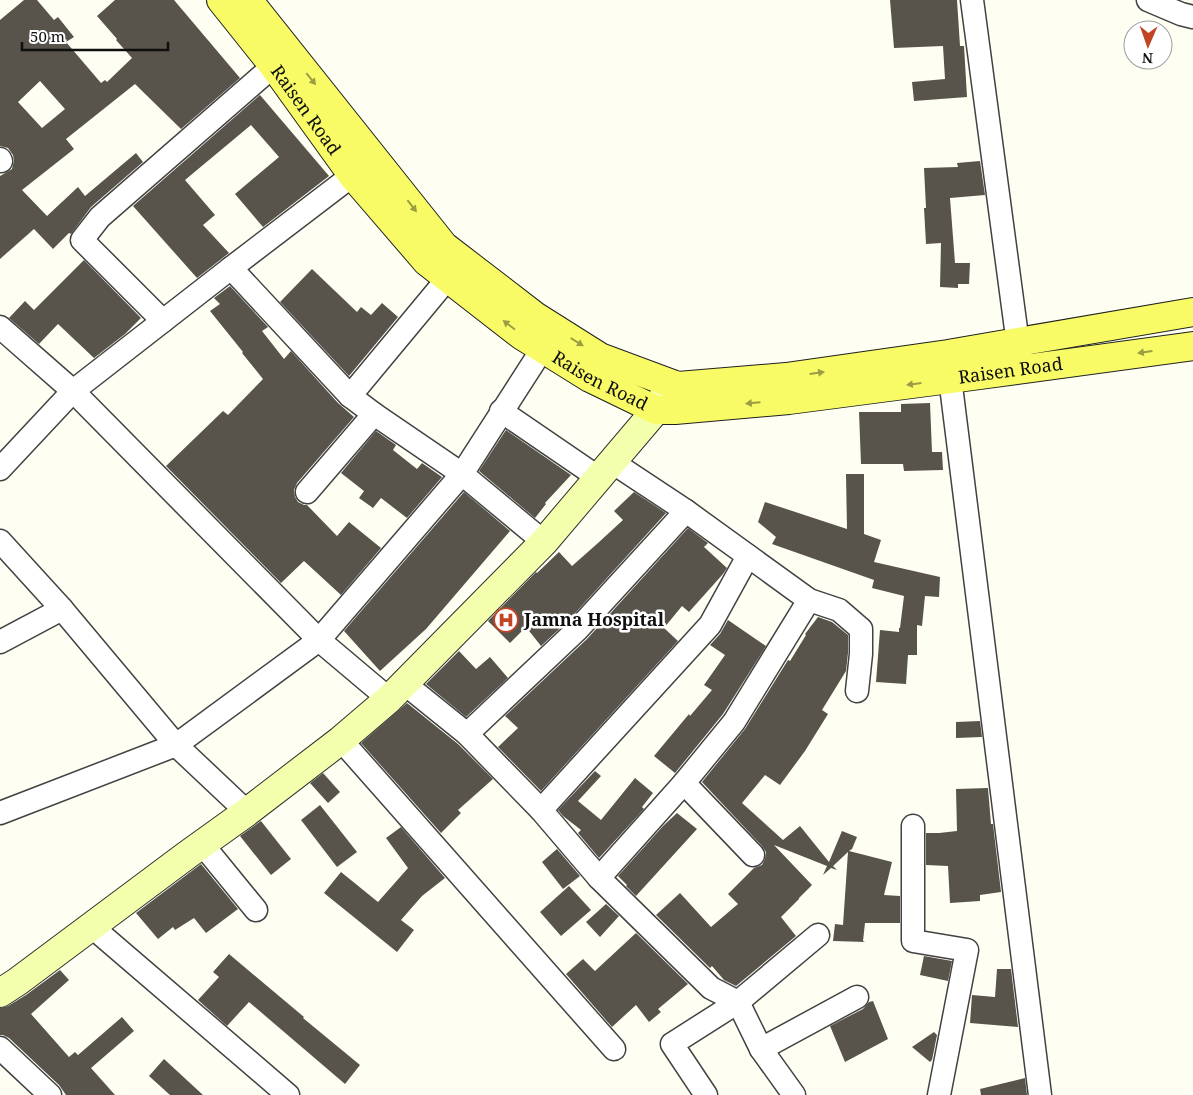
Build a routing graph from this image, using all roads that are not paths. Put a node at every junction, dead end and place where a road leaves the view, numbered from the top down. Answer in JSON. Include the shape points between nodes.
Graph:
{"nodes":[{"id":1,"x":221,"y":0,"type":"edge"},
{"id":2,"x":248,"y":0,"type":"edge"},
{"id":3,"x":972,"y":0,"type":"edge"},
{"id":4,"x":1148,"y":0,"type":"edge"},
{"id":5,"x":1193,"y":17,"type":"edge"},
{"id":6,"x":282,"y":59,"type":"junction"},
{"id":7,"x":374,"y":158,"type":"junction"},
{"id":8,"x":354,"y":176,"type":"junction"},
{"id":9,"x":231,"y":268,"type":"junction"},
{"id":10,"x":448,"y":278,"type":"junction"},
{"id":11,"x":1193,"y":312,"type":"edge"},
{"id":12,"x":163,"y":322,"type":"junction"},
{"id":13,"x":0,"y":327,"type":"edge"},
{"id":14,"x":1018,"y":342,"type":"junction"},
{"id":15,"x":1193,"y":346,"type":"edge"},
{"id":16,"x":543,"y":348,"type":"junction"},
{"id":17,"x":949,"y":367,"type":"junction"},
{"id":18,"x":1021,"y":370,"type":"junction"},
{"id":19,"x":671,"y":384,"type":"junction"},
{"id":20,"x":73,"y":391,"type":"junction"},
{"id":21,"x":350,"y":396,"type":"junction"},
{"id":22,"x":656,"y":410,"type":"junction"},
{"id":23,"x":501,"y":411,"type":"junction"},
{"id":24,"x":374,"y":414,"type":"junction"},
{"id":25,"x":0,"y":469,"type":"edge"},
{"id":26,"x":605,"y":470,"type":"junction"},
{"id":27,"x":462,"y":474,"type":"junction"},
{"id":28,"x":307,"y":492,"type":"dead end"},
{"id":29,"x":686,"y":512,"type":"junction"},
{"id":30,"x":0,"y":541,"type":"edge"},
{"id":31,"x":544,"y":542,"type":"junction"},
{"id":32,"x":748,"y":556,"type":"junction"},
{"id":33,"x":809,"y":600,"type":"junction"},
{"id":34,"x":62,"y":609,"type":"junction"},
{"id":35,"x":319,"y":640,"type":"junction"},
{"id":36,"x":0,"y":642,"type":"edge"},
{"id":37,"x":397,"y":692,"type":"junction"},
{"id":38,"x":856,"y":692,"type":"dead end"},
{"id":39,"x":467,"y":734,"type":"junction"},
{"id":40,"x":341,"y":740,"type":"junction"},
{"id":41,"x":176,"y":745,"type":"junction"},
{"id":42,"x":684,"y":783,"type":"junction"},
{"id":43,"x":541,"y":810,"type":"junction"},
{"id":44,"x":247,"y":812,"type":"junction"},
{"id":45,"x":0,"y":813,"type":"edge"},
{"id":46,"x":913,"y":826,"type":"dead end"},
{"id":47,"x":202,"y":844,"type":"junction"},
{"id":48,"x":753,"y":856,"type":"dead end"},
{"id":49,"x":599,"y":878,"type":"junction"},
{"id":50,"x":256,"y":910,"type":"dead end"},
{"id":51,"x":91,"y":926,"type":"junction"},
{"id":52,"x":818,"y":935,"type":"dead end"},
{"id":53,"x":0,"y":993,"type":"edge"},
{"id":54,"x":857,"y":997,"type":"dead end"},
{"id":55,"x":738,"y":1002,"type":"junction"},
{"id":56,"x":0,"y":1048,"type":"edge"},
{"id":57,"x":614,"y":1049,"type":"dead end"},
{"id":58,"x":761,"y":1049,"type":"junction"},
{"id":59,"x":50,"y":1095,"type":"edge"},
{"id":60,"x":288,"y":1095,"type":"edge"},
{"id":61,"x":706,"y":1095,"type":"edge"},
{"id":62,"x":794,"y":1095,"type":"edge"},
{"id":63,"x":939,"y":1095,"type":"edge"},
{"id":64,"x":1040,"y":1095,"type":"edge"}],
"edges":[{"from":1,"to":6,"type":"main road","name":"Raisen Road"},
{"from":2,"to":6,"type":"main road","name":"Raisen Road"},
{"from":3,"to":14,"type":"street"},
{"from":4,"to":5,"type":"street"},
{"from":6,"to":7,"type":"main road","name":"Raisen Road","one_way":true},
{"from":6,"to":8,"type":"main road","name":"Raisen Road"},
{"from":6,"to":12,"type":"street","via":[[100,217],[82,240]]},
{"from":7,"to":8,"type":"street"},
{"from":7,"to":19,"type":"main road","name":"Raisen Road","one_way":true,"via":[[444,246],[535,316],[600,357]]},
{"from":8,"to":9,"type":"street"},
{"from":8,"to":10,"type":"main road","name":"Raisen Road","via":[[427,262]]},
{"from":9,"to":12,"type":"street"},
{"from":9,"to":21,"type":"street"},
{"from":16,"to":10,"type":"main road","name":"Raisen Road","one_way":true,"via":[[521,335]]},
{"from":10,"to":21,"type":"street"},
{"from":11,"to":14,"type":"main road","name":"Raisen Road"},
{"from":12,"to":20,"type":"street"},
{"from":13,"to":20,"type":"street"},
{"from":14,"to":17,"type":"main road","name":"Raisen Road"},
{"from":14,"to":18,"type":"street"},
{"from":15,"to":18,"type":"main road","name":"Raisen Road","one_way":true},
{"from":16,"to":22,"type":"main road","name":"Raisen Road","via":[[590,378]]},
{"from":16,"to":23,"type":"street"},
{"from":17,"to":18,"type":"main road","name":"Raisen Road"},
{"from":19,"to":17,"type":"main road","name":"Raisen Road","one_way":true},
{"from":17,"to":22,"type":"main road","name":"Raisen Road","one_way":true,"via":[[789,400]]},
{"from":17,"to":64,"type":"street"},
{"from":19,"to":22,"type":"street"},
{"from":20,"to":25,"type":"street"},
{"from":20,"to":35,"type":"street"},
{"from":21,"to":24,"type":"street"},
{"from":22,"to":26,"type":"street"},
{"from":23,"to":26,"type":"street"},
{"from":23,"to":27,"type":"street"},
{"from":24,"to":27,"type":"street"},
{"from":24,"to":28,"type":"street"},
{"from":26,"to":29,"type":"street"},
{"from":26,"to":31,"type":"street"},
{"from":27,"to":31,"type":"street"},
{"from":27,"to":35,"type":"street"},
{"from":29,"to":32,"type":"street"},
{"from":29,"to":39,"type":"street","via":[[577,630]]},
{"from":30,"to":34,"type":"street"},
{"from":31,"to":37,"type":"street"},
{"from":32,"to":33,"type":"street"},
{"from":32,"to":43,"type":"street","via":[[710,626]]},
{"from":33,"to":38,"type":"street","via":[[839,610],[860,629],[861,654]]},
{"from":33,"to":42,"type":"street","via":[[734,722]]},
{"from":34,"to":36,"type":"street"},
{"from":34,"to":41,"type":"street"},
{"from":35,"to":37,"type":"street"},
{"from":35,"to":41,"type":"street"},
{"from":37,"to":39,"type":"street"},
{"from":37,"to":40,"type":"street"},
{"from":39,"to":43,"type":"street"},
{"from":40,"to":44,"type":"street"},
{"from":40,"to":57,"type":"street"},
{"from":41,"to":44,"type":"street"},
{"from":41,"to":45,"type":"street"},
{"from":42,"to":48,"type":"street"},
{"from":42,"to":49,"type":"street"},
{"from":43,"to":49,"type":"street"},
{"from":44,"to":47,"type":"street"},
{"from":46,"to":63,"type":"street","via":[[913,941],[967,950]]},
{"from":47,"to":50,"type":"street"},
{"from":47,"to":51,"type":"street"},
{"from":49,"to":55,"type":"street","via":[[711,988]]},
{"from":51,"to":53,"type":"street"},
{"from":51,"to":60,"type":"street"},
{"from":52,"to":55,"type":"street"},
{"from":54,"to":58,"type":"street"},
{"from":55,"to":58,"type":"street"},
{"from":55,"to":61,"type":"street","via":[[672,1044]]},
{"from":56,"to":59,"type":"street"},
{"from":58,"to":62,"type":"street"}]}
